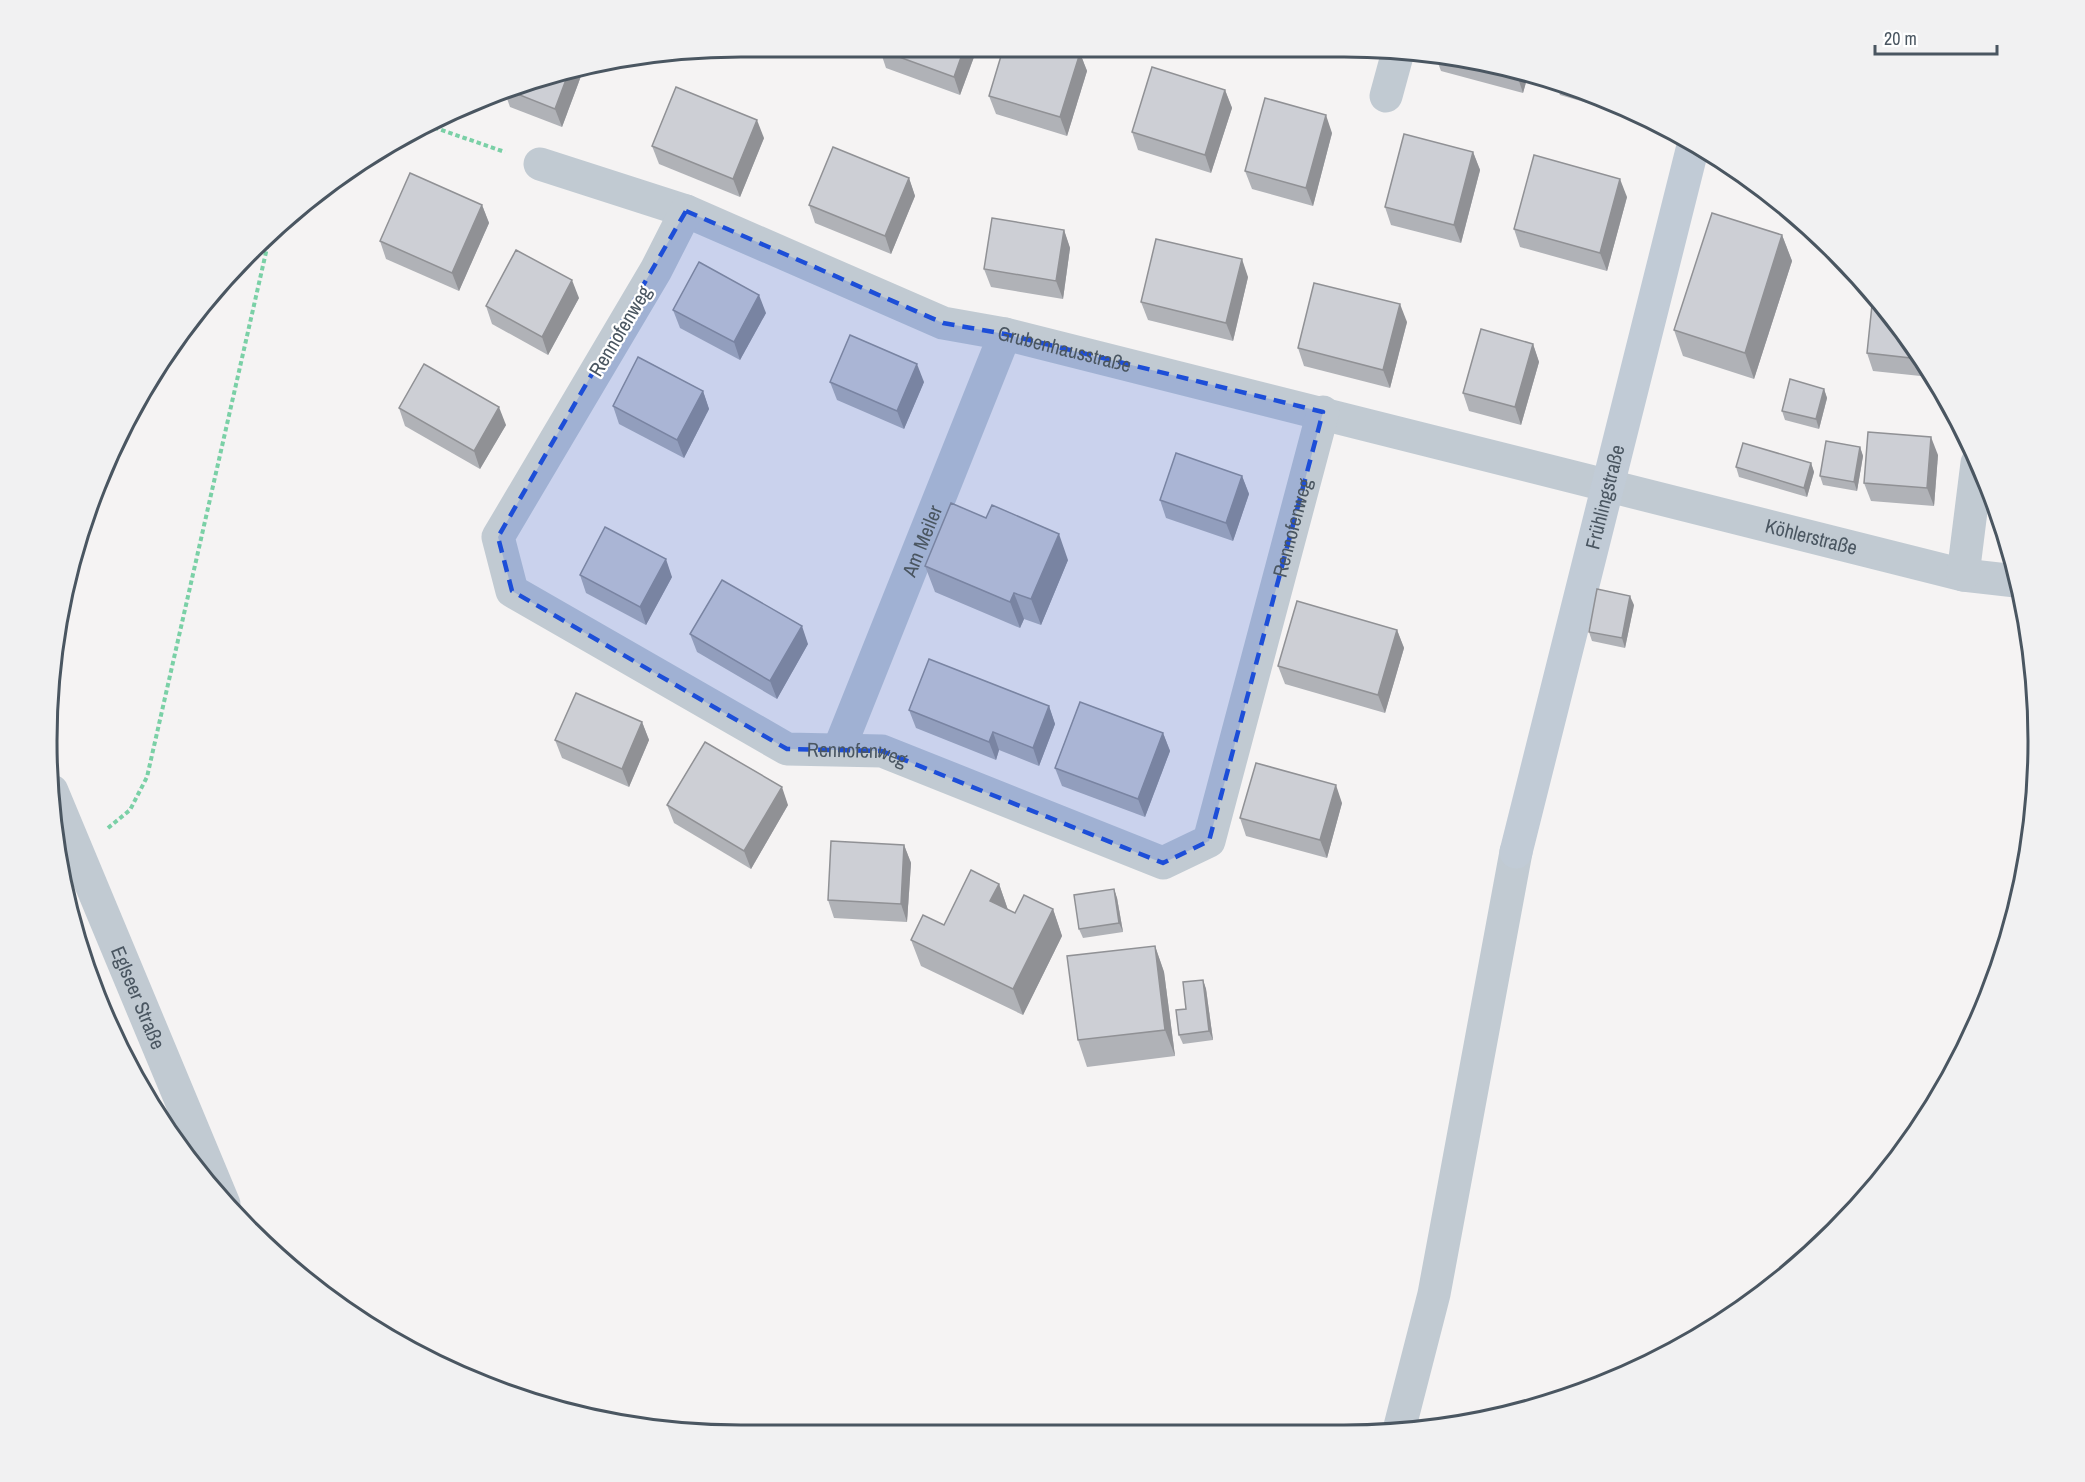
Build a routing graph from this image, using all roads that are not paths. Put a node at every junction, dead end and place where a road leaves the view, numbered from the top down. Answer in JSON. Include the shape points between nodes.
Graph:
{"nodes":[{"id":1,"x":1396,"y":59,"type":"edge"},
{"id":2,"x":1386,"y":96,"type":"dead end"},
{"id":3,"x":1691,"y":152,"type":"edge"},
{"id":4,"x":540,"y":164,"type":"road end"},
{"id":5,"x":686,"y":211,"type":"junction"},
{"id":6,"x":1005,"y":334,"type":"junction"},
{"id":7,"x":1323,"y":412,"type":"junction"},
{"id":8,"x":1975,"y":478,"type":"edge"},
{"id":9,"x":1606,"y":486,"type":"junction"},
{"id":10,"x":1964,"y":575,"type":"junction"},
{"id":11,"x":2009,"y":580,"type":"edge"},
{"id":12,"x":839,"y":749,"type":"junction"},
{"id":13,"x":61,"y":810,"type":"edge"},
{"id":14,"x":211,"y":1173,"type":"edge"},
{"id":15,"x":1401,"y":1423,"type":"edge"}],
"edges":[{"from":1,"to":2,"type":"street"},
{"from":3,"to":9,"type":"street","name":"Frühlingstraße"},
{"from":4,"to":5,"type":"street","name":"Grubenhausstraße"},
{"from":5,"to":6,"type":"street","name":"Grubenhausstraße","via":[[942,323]]},
{"from":5,"to":12,"type":"street","name":"Rennofenweg","via":[[656,270],[498,537],[512,591],[788,749]]},
{"from":6,"to":7,"type":"street","name":"Grubenhausstraße"},
{"from":6,"to":12,"type":"street","name":"Am Meiler"},
{"from":7,"to":9,"type":"street","name":"Grubenhausstraße"},
{"from":7,"to":12,"type":"street","name":"Rennofenweg","via":[[1209,841],[1162,863],[882,751]]},
{"from":8,"to":10,"type":"street"},
{"from":9,"to":10,"type":"street","name":"Köhlerstraße"},
{"from":9,"to":15,"type":"street","name":"Frühlingstraße","via":[[1516,852],[1434,1294]]},
{"from":10,"to":11,"type":"street","name":"Köhlerstraße"},
{"from":13,"to":14,"type":"street","name":"Eglseer Straße"}]}
